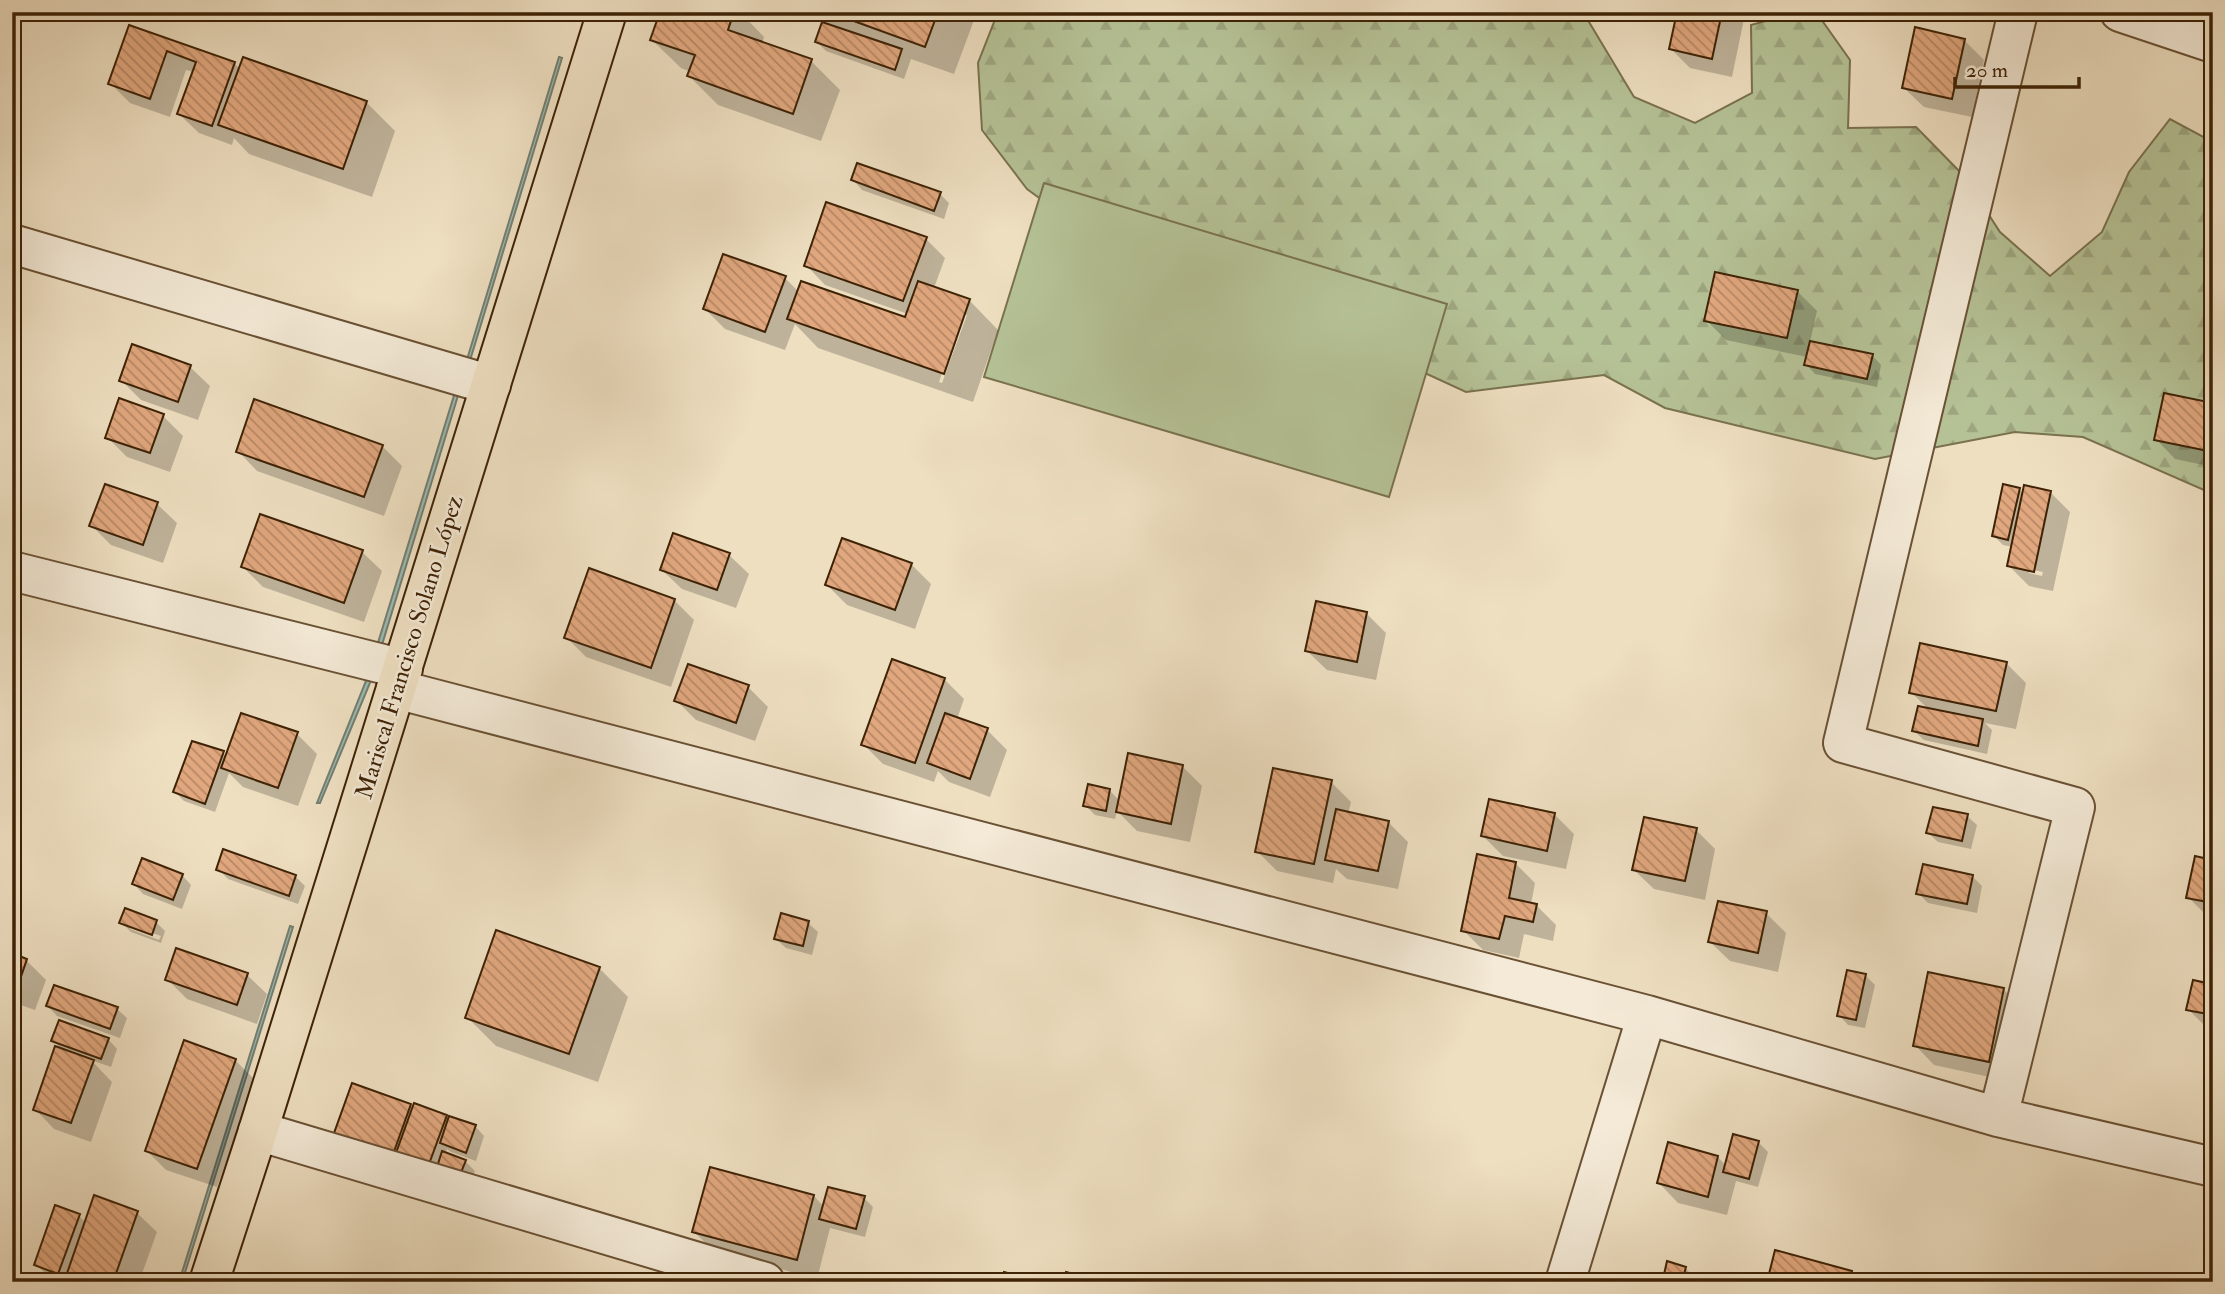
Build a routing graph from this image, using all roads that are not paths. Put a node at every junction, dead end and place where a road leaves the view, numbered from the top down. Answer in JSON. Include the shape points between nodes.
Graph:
{"nodes":[{"id":1,"x":607,"y":12,"type":"edge"},
{"id":2,"x":2018,"y":12,"type":"edge"},
{"id":3,"x":2120,"y":12,"type":"edge"},
{"id":4,"x":2201,"y":31,"type":"edge"},
{"id":5,"x":12,"y":244,"type":"edge"},
{"id":6,"x":491,"y":386,"type":"junction"},
{"id":7,"x":12,"y":571,"type":"edge"},
{"id":8,"x":400,"y":679,"type":"junction"},
{"id":9,"x":1647,"y":1015,"type":"junction"},
{"id":10,"x":1998,"y":1117,"type":"junction"},
{"id":11,"x":258,"y":1132,"type":"junction"},
{"id":12,"x":2213,"y":1167,"type":"edge"},
{"id":13,"x":209,"y":1282,"type":"edge"},
{"id":14,"x":765,"y":1282,"type":"edge"},
{"id":15,"x":1564,"y":1282,"type":"edge"}],
"edges":[{"from":1,"to":6,"type":"main road","name":"Mariscal Francisco Solano López"},
{"from":2,"to":10,"type":"street","via":[[1843,743],[2075,807]]},
{"from":3,"to":4,"type":"street"},
{"from":5,"to":6,"type":"street"},
{"from":6,"to":8,"type":"main road","name":"Mariscal Francisco Solano López"},
{"from":7,"to":8,"type":"street"},
{"from":8,"to":9,"type":"street"},
{"from":8,"to":11,"type":"main road","name":"Mariscal Francisco Solano López"},
{"from":9,"to":10,"type":"street"},
{"from":9,"to":15,"type":"street"},
{"from":10,"to":12,"type":"street"},
{"from":11,"to":13,"type":"main road","name":"Mariscal Francisco Solano López"},
{"from":11,"to":14,"type":"street"}]}
